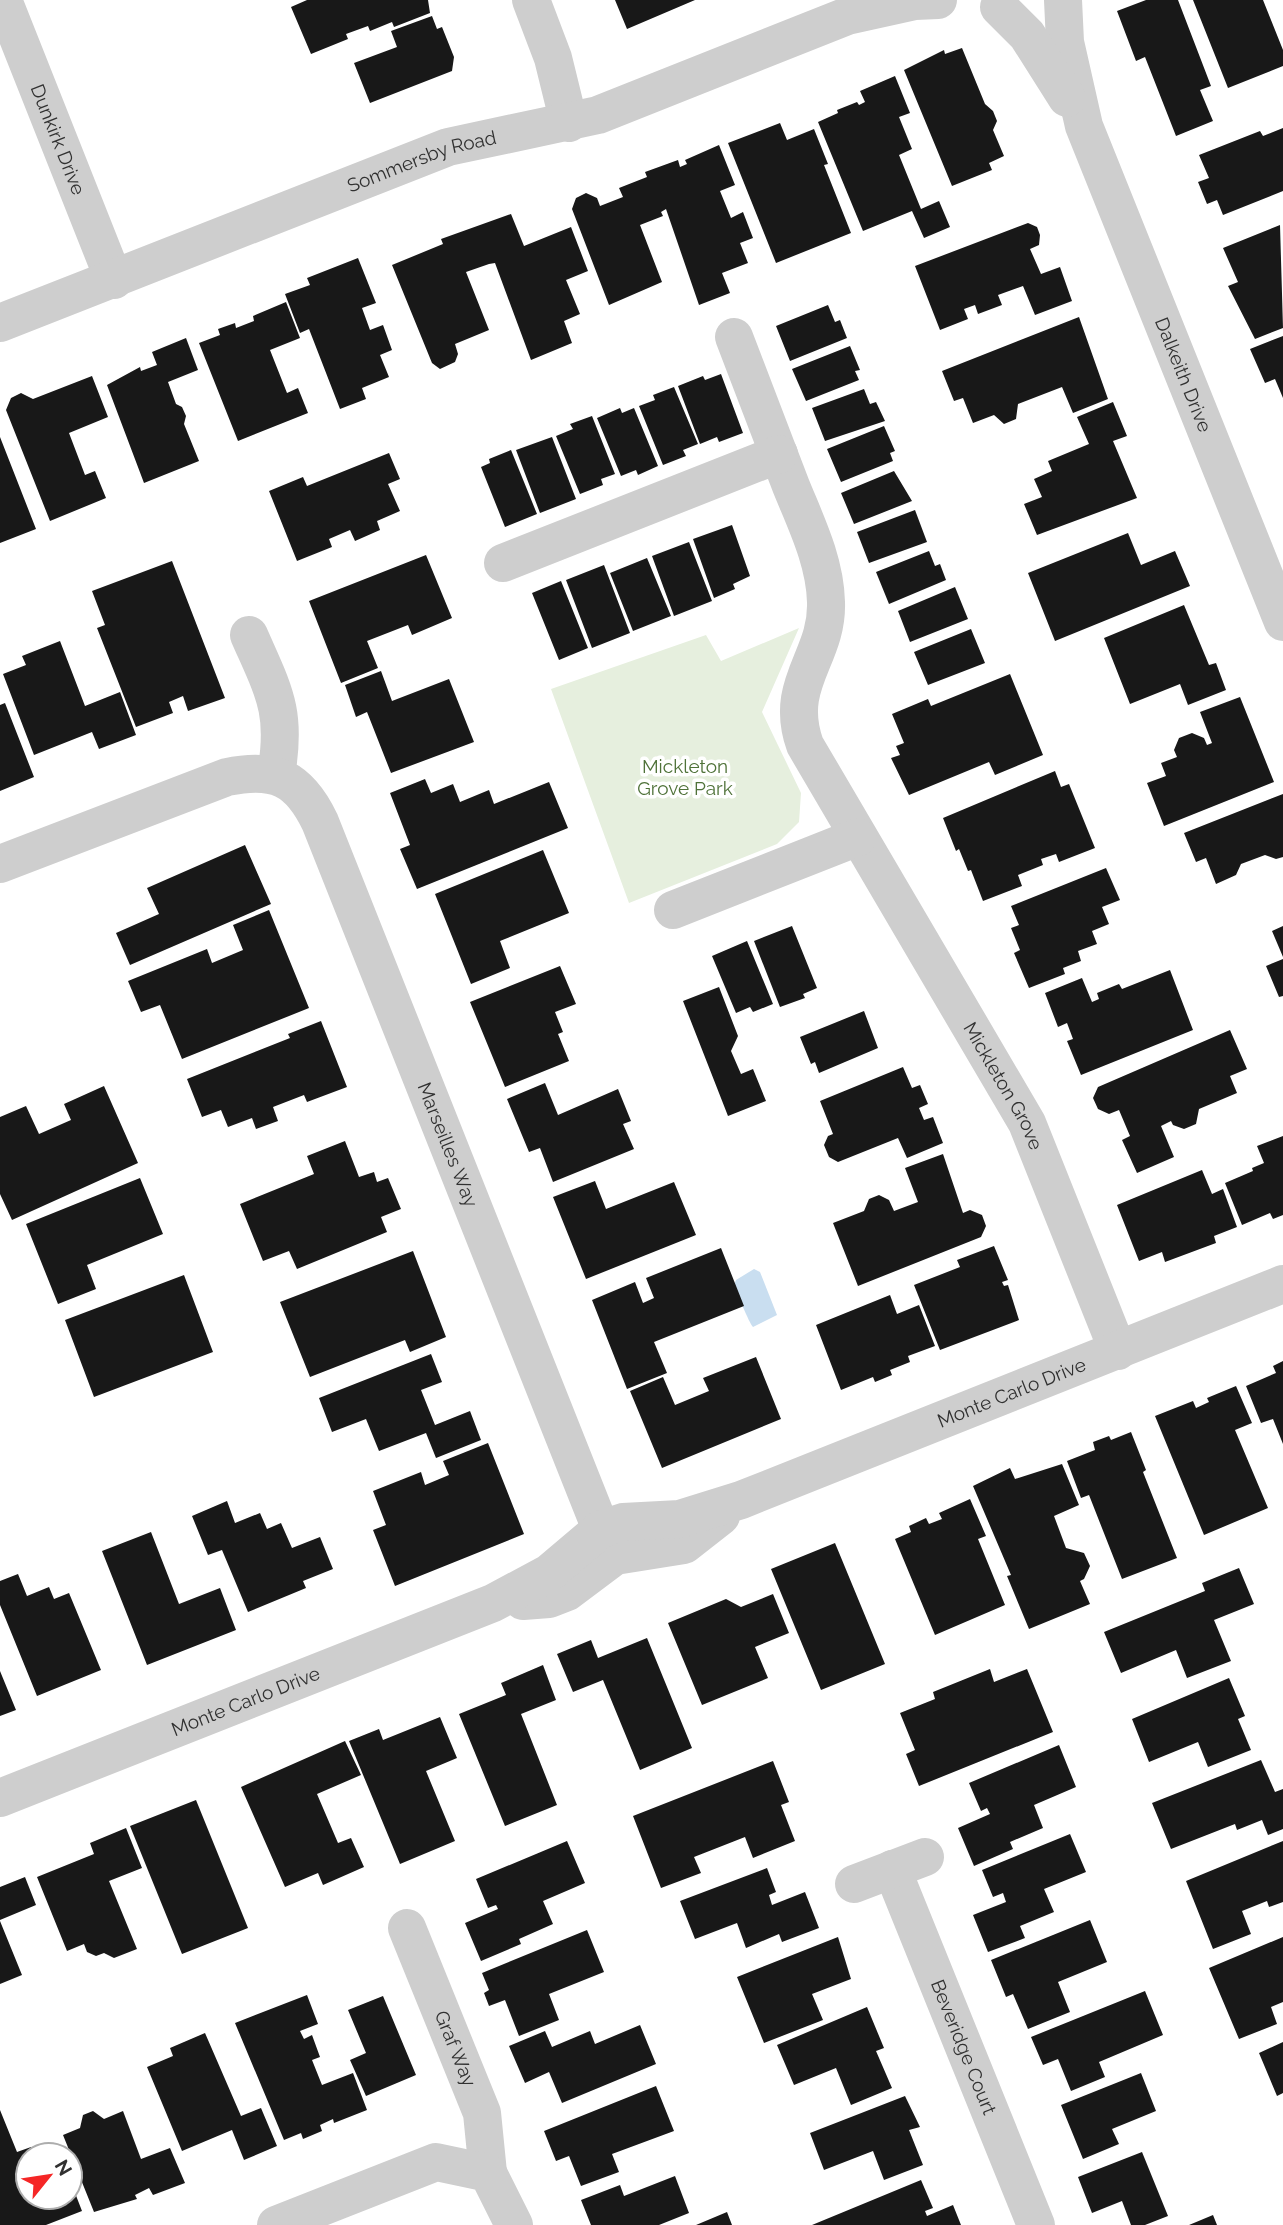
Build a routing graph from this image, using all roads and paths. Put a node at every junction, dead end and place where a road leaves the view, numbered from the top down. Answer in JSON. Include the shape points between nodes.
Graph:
{"nodes":[{"id":1,"x":3,"y":0,"type":"edge"},
{"id":2,"x":531,"y":0,"type":"edge"},
{"id":3,"x":938,"y":0,"type":"edge"},
{"id":4,"x":949,"y":0,"type":"edge"},
{"id":5,"x":1042,"y":0,"type":"edge"},
{"id":6,"x":1062,"y":0,"type":"edge"},
{"id":7,"x":987,"y":2,"type":"edge"},
{"id":8,"x":860,"y":8,"type":"edge"},
{"id":9,"x":569,"y":123,"type":"junction"},
{"id":10,"x":1084,"y":126,"type":"junction"},
{"id":11,"x":114,"y":280,"type":"junction"},
{"id":12,"x":0,"y":323,"type":"edge"},
{"id":13,"x":734,"y":337,"type":"dead end"},
{"id":14,"x":779,"y":454,"type":"junction"},
{"id":15,"x":503,"y":562,"type":"dead end"},
{"id":16,"x":1283,"y":622,"type":"edge"},
{"id":17,"x":250,"y":635,"type":"dead end"},
{"id":18,"x":276,"y":775,"type":"junction"},
{"id":19,"x":858,"y":837,"type":"junction"},
{"id":20,"x":0,"y":864,"type":"edge"},
{"id":21,"x":673,"y":910,"type":"dead end"},
{"id":22,"x":1283,"y":1284,"type":"edge"},
{"id":23,"x":1118,"y":1351,"type":"junction"},
{"id":24,"x":606,"y":1543,"type":"junction"},
{"id":25,"x":0,"y":1798,"type":"edge"},
{"id":26,"x":853,"y":1884,"type":"dead end"},
{"id":27,"x":407,"y":1928,"type":"dead end"},
{"id":28,"x":488,"y":2173,"type":"junction"},
{"id":29,"x":276,"y":2225,"type":"edge"},
{"id":30,"x":514,"y":2225,"type":"edge"},
{"id":31,"x":1036,"y":2225,"type":"edge"}],
"edges":[{"from":1,"to":11,"type":"street","name":"Dunkirk Drive"},
{"from":2,"to":9,"type":"street","via":[[554,58]]},
{"from":3,"to":8,"type":"street","name":"Sommersby Road"},
{"from":4,"to":7,"type":"street"},
{"from":5,"to":7,"type":"street","via":[[1016,8]]},
{"from":6,"to":10,"type":"street","name":"Dalkeith Drive","via":[[1065,41]]},
{"from":7,"to":10,"type":"street","name":"Dalkeith Drive","via":[[1040,52]]},
{"from":8,"to":9,"type":"street","name":"Sommersby Road"},
{"from":9,"to":11,"type":"street","name":"Sommersby Road","via":[[447,147]]},
{"from":10,"to":16,"type":"street","name":"Dalkeith Drive"},
{"from":11,"to":12,"type":"street","name":"Sommersby Road"},
{"from":13,"to":14,"type":"street","name":"Mickleton Grove"},
{"from":14,"to":15,"type":"street"},
{"from":14,"to":19,"type":"street","name":"Mickleton Grove","via":[[821,563],[826,602],[822,636],[799,693],[799,729]]},
{"from":17,"to":18,"type":"street","via":[[281,720]]},
{"from":18,"to":20,"type":"street","via":[[227,777]]},
{"from":18,"to":24,"type":"street","name":"Marseilles Way","via":[[298,787],[320,822]]},
{"from":19,"to":21,"type":"street"},
{"from":19,"to":23,"type":"street","name":"Mickleton Grove","via":[[1027,1124]]},
{"from":22,"to":23,"type":"street","name":"Monte Carlo Drive"},
{"from":23,"to":24,"type":"street","name":"Monte Carlo Drive","via":[[741,1500],[680,1519],[623,1522]]},
{"from":24,"to":25,"type":"street","name":"Monte Carlo Drive","via":[[493,1603]]},
{"from":26,"to":31,"type":"street","name":"Beveridge Court","via":[[909,1863]]},
{"from":27,"to":28,"type":"street","name":"Graf Way","via":[[482,2113]]},
{"from":28,"to":29,"type":"street","via":[[436,2162]]},
{"from":28,"to":30,"type":"street"}]}
